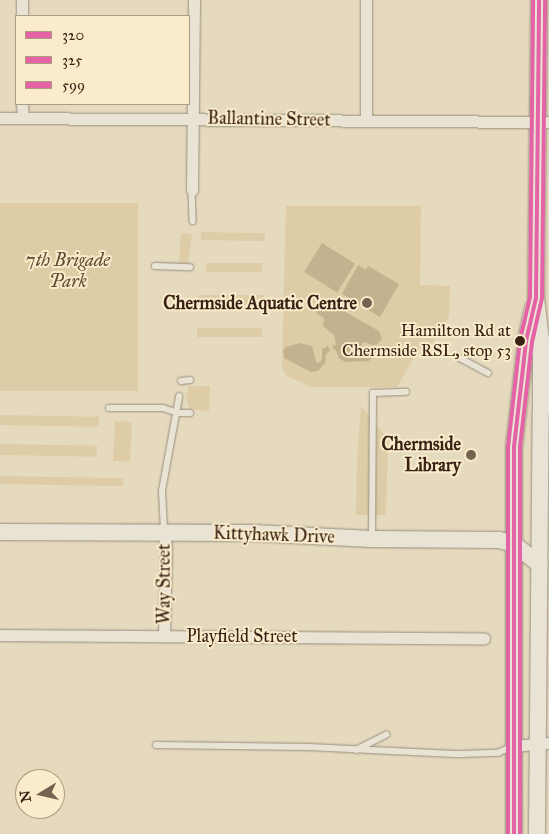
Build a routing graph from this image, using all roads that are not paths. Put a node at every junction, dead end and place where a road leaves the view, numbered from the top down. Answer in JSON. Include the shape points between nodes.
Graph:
{"nodes":[{"id":1,"x":22,"y":0,"type":"edge"},
{"id":2,"x":194,"y":0,"type":"edge"},
{"id":3,"x":366,"y":0,"type":"edge"},
{"id":4,"x":539,"y":0,"type":"edge"},
{"id":5,"x":22,"y":15,"type":"edge"},
{"id":6,"x":22,"y":105,"type":"edge"},
{"id":7,"x":0,"y":118,"type":"edge"},
{"id":8,"x":23,"y":118,"type":"junction"},
{"id":9,"x":194,"y":119,"type":"junction"},
{"id":10,"x":366,"y":120,"type":"junction"},
{"id":11,"x":543,"y":122,"type":"edge"},
{"id":12,"x":192,"y":190,"type":"joint"},
{"id":13,"x":193,"y":221,"type":"dead end"},
{"id":14,"x":155,"y":266,"type":"dead end"},
{"id":15,"x":190,"y":267,"type":"dead end"},
{"id":16,"x":543,"y":273,"type":"edge"},
{"id":17,"x":536,"y":298,"type":"junction"},
{"id":18,"x":458,"y":357,"type":"dead end"},
{"id":19,"x":488,"y":373,"type":"dead end"},
{"id":20,"x":190,"y":380,"type":"dead end"},
{"id":21,"x":181,"y":381,"type":"dead end"},
{"id":22,"x":406,"y":392,"type":"dead end"},
{"id":23,"x":179,"y":397,"type":"dead end"},
{"id":24,"x":109,"y":408,"type":"dead end"},
{"id":25,"x":545,"y":412,"type":"edge"},
{"id":26,"x":178,"y":413,"type":"junction"},
{"id":27,"x":190,"y":413,"type":"dead end"},
{"id":28,"x":0,"y":532,"type":"edge"},
{"id":29,"x":164,"y":532,"type":"junction"},
{"id":30,"x":372,"y":539,"type":"junction"},
{"id":31,"x":514,"y":544,"type":"junction"},
{"id":32,"x":544,"y":567,"type":"edge"},
{"id":33,"x":0,"y":635,"type":"edge"},
{"id":34,"x":164,"y":636,"type":"junction"},
{"id":35,"x":484,"y":638,"type":"dead end"},
{"id":36,"x":386,"y":735,"type":"dead end"},
{"id":37,"x":544,"y":743,"type":"edge"},
{"id":38,"x":156,"y":745,"type":"dead end"},
{"id":39,"x":513,"y":746,"type":"junction"},
{"id":40,"x":354,"y":751,"type":"junction"},
{"id":41,"x":514,"y":834,"type":"edge"},
{"id":42,"x":537,"y":834,"type":"edge"}],
"edges":[{"from":1,"to":5,"type":"street"},
{"from":2,"to":9,"type":"street"},
{"from":3,"to":10,"type":"street"},
{"from":4,"to":11,"type":"main road"},
{"from":6,"to":8,"type":"street"},
{"from":7,"to":8,"type":"street","name":"Ballantine Street"},
{"from":8,"to":9,"type":"street","name":"Ballantine Street"},
{"from":9,"to":10,"type":"street","name":"Ballantine Street"},
{"from":9,"to":12,"type":"street"},
{"from":10,"to":11,"type":"street","name":"Ballantine Street"},
{"from":11,"to":16,"type":"main road"},
{"from":12,"to":13,"type":"lane"},
{"from":14,"to":15,"type":"lane"},
{"from":16,"to":17,"type":"main road"},
{"from":17,"to":25,"type":"main road"},
{"from":17,"to":31,"type":"main road","via":[[526,341],[515,428]]},
{"from":18,"to":19,"type":"lane"},
{"from":20,"to":21,"type":"lane"},
{"from":22,"to":30,"type":"lane","via":[[373,393]]},
{"from":23,"to":26,"type":"lane"},
{"from":24,"to":26,"type":"lane","via":[[163,408]]},
{"from":25,"to":32,"type":"main road"},
{"from":26,"to":27,"type":"lane"},
{"from":26,"to":29,"type":"lane","via":[[162,491]]},
{"from":28,"to":29,"type":"main road","name":"Kittyhawk Drive"},
{"from":29,"to":30,"type":"main road","name":"Kittyhawk Drive","via":[[280,533]]},
{"from":29,"to":34,"type":"street","name":"Way Street"},
{"from":30,"to":31,"type":"main road","name":"Kittyhawk Drive","via":[[499,540]]},
{"from":31,"to":32,"type":"main road"},
{"from":31,"to":39,"type":"main road"},
{"from":32,"to":37,"type":"main road"},
{"from":33,"to":34,"type":"street","name":"Playfield Street"},
{"from":34,"to":35,"type":"street","name":"Playfield Street"},
{"from":36,"to":40,"type":"lane"},
{"from":37,"to":39,"type":"street"},
{"from":37,"to":42,"type":"main road"},
{"from":38,"to":40,"type":"lane","via":[[309,747]]},
{"from":39,"to":40,"type":"lane","via":[[498,753]]},
{"from":39,"to":41,"type":"main road"}]}
